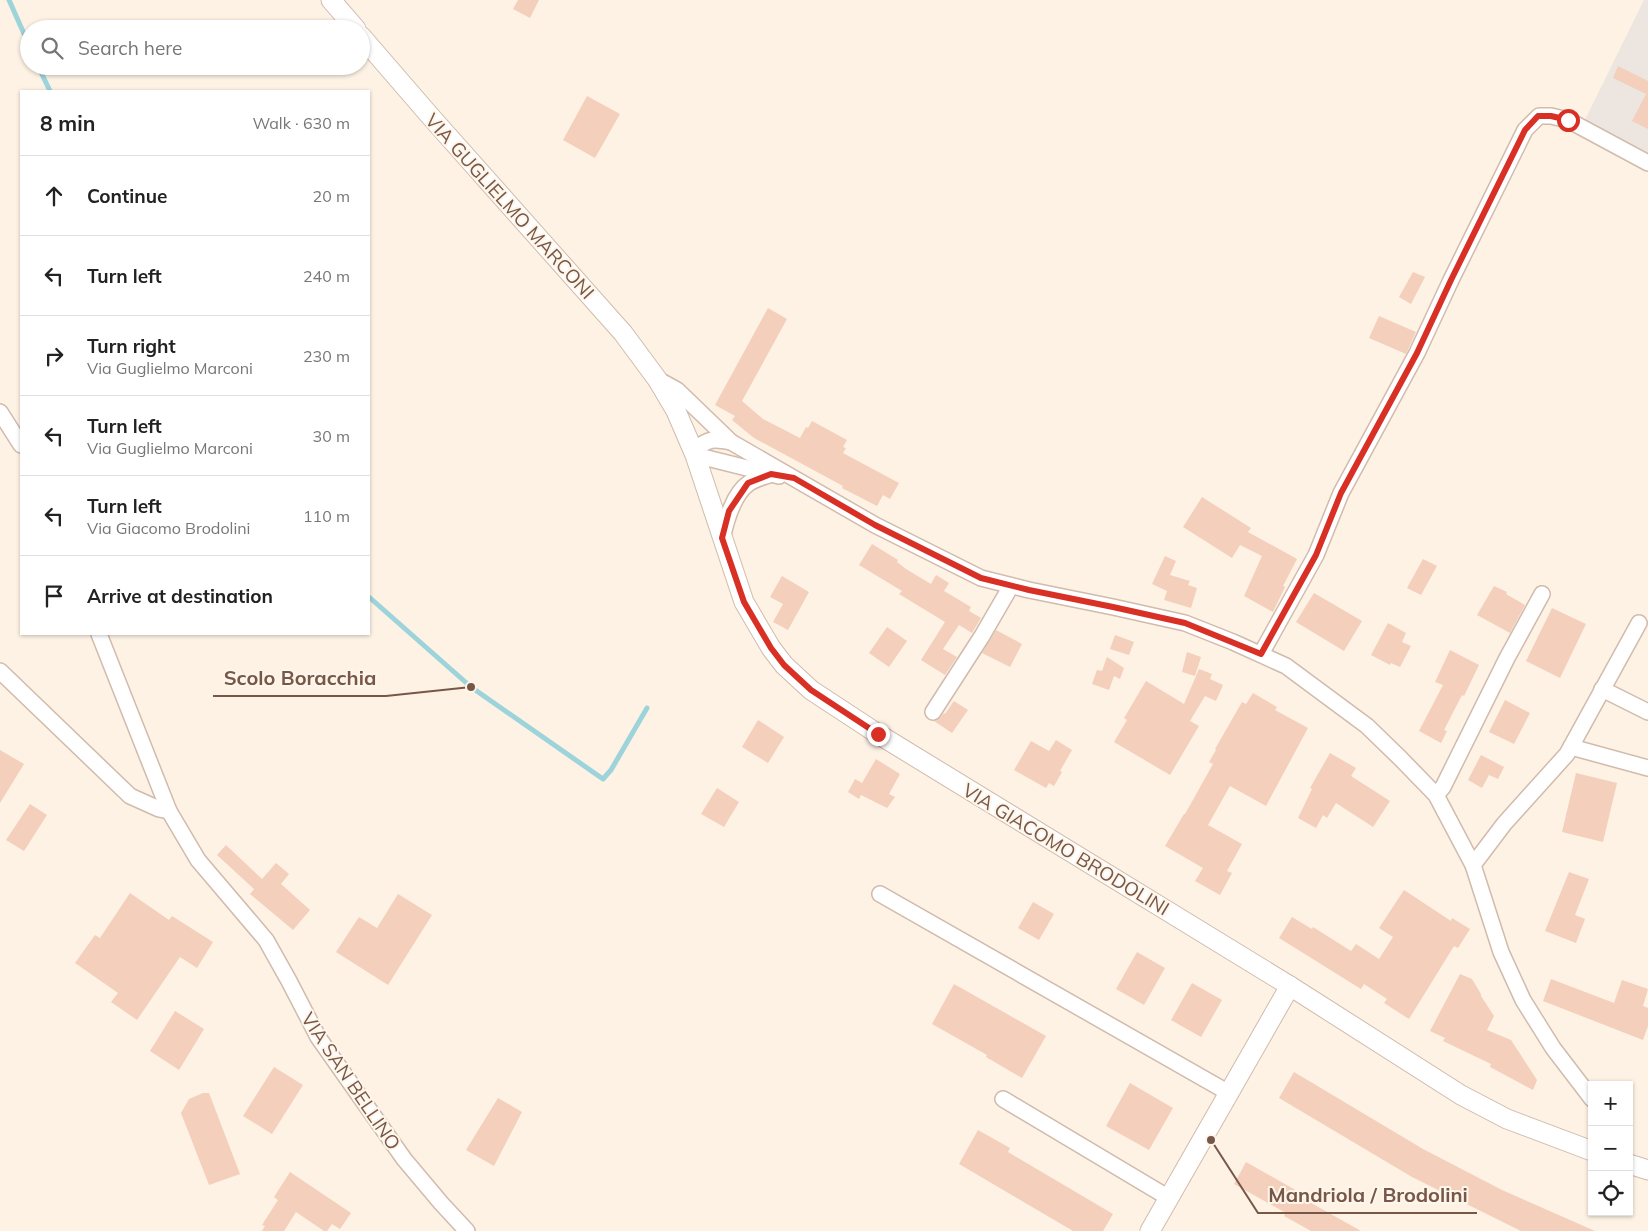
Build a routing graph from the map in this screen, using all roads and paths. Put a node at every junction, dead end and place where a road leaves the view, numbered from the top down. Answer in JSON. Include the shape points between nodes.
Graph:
{"nodes":[{"id":1,"x":332,"y":0,"type":"edge"},
{"id":2,"x":349,"y":20,"type":"edge"},
{"id":3,"x":370,"y":46,"type":"edge"},
{"id":4,"x":1648,"y":163,"type":"edge"},
{"id":5,"x":657,"y":378,"type":"junction"},
{"id":6,"x":0,"y":412,"type":"edge"},
{"id":7,"x":731,"y":442,"type":"junction"},
{"id":8,"x":20,"y":443,"type":"edge"},
{"id":9,"x":694,"y":452,"type":"junction"},
{"id":10,"x":771,"y":474,"type":"junction"},
{"id":11,"x":794,"y":478,"type":"junction"},
{"id":12,"x":722,"y":538,"type":"junction"},
{"id":13,"x":1011,"y":586,"type":"junction"},
{"id":14,"x":1542,"y":594,"type":"dead end"},
{"id":15,"x":1639,"y":623,"type":"dead end"},
{"id":16,"x":98,"y":635,"type":"edge"},
{"id":17,"x":1261,"y":654,"type":"junction"},
{"id":18,"x":0,"y":671,"type":"edge"},
{"id":19,"x":1602,"y":688,"type":"junction"},
{"id":20,"x":933,"y":712,"type":"dead end"},
{"id":21,"x":1648,"y":712,"type":"edge"},
{"id":22,"x":1571,"y":747,"type":"junction"},
{"id":23,"x":1648,"y":768,"type":"edge"},
{"id":24,"x":1436,"y":796,"type":"junction"},
{"id":25,"x":169,"y":811,"type":"junction"},
{"id":26,"x":1473,"y":865,"type":"junction"},
{"id":27,"x":880,"y":894,"type":"dead end"},
{"id":28,"x":1290,"y":986,"type":"junction"},
{"id":29,"x":1229,"y":1093,"type":"junction"},
{"id":30,"x":1588,"y":1094,"type":"edge"},
{"id":31,"x":1003,"y":1100,"type":"dead end"},
{"id":32,"x":1588,"y":1150,"type":"edge"},
{"id":33,"x":1633,"y":1165,"type":"edge"},
{"id":34,"x":1648,"y":1170,"type":"edge"},
{"id":35,"x":1169,"y":1198,"type":"junction"},
{"id":36,"x":466,"y":1231,"type":"edge"},
{"id":37,"x":1150,"y":1231,"type":"edge"}],
"edges":[{"from":1,"to":2,"type":"street"},
{"from":3,"to":5,"type":"street","name":"VIA GUGLIELMO MARCONI","via":[[623,333]]},
{"from":4,"to":17,"type":"street","via":[[1568,120],[1538,116],[1525,130],[1417,353],[1341,493],[1316,555]]},
{"from":5,"to":7,"type":"street","name":"VIA GUGLIELMO MARCONI","via":[[677,390]]},
{"from":5,"to":9,"type":"street","name":"VIA GUGLIELMO MARCONI"},
{"from":6,"to":8,"type":"street"},
{"from":7,"to":9,"type":"street","name":"VIA GUGLIELMO MARCONI","via":[[714,439]]},
{"from":7,"to":11,"type":"street","name":"VIA GUGLIELMO MARCONI"},
{"from":9,"to":10,"type":"street","name":"VIA GUGLIELMO MARCONI"},
{"from":9,"to":12,"type":"street","name":"VIA GIACOMO BRODOLINI"},
{"from":10,"to":11,"type":"street","name":"VIA GUGLIELMO MARCONI"},
{"from":10,"to":12,"type":"street","via":[[748,483],[729,511]]},
{"from":11,"to":13,"type":"street","name":"VIA GUGLIELMO MARCONI","via":[[875,525],[972,574]]},
{"from":12,"to":28,"type":"street","name":"VIA GIACOMO BRODOLINI","via":[[744,602],[759,630],[784,665],[811,690]]},
{"from":13,"to":17,"type":"street","name":"VIA GUGLIELMO MARCONI","via":[[1185,623]]},
{"from":13,"to":20,"type":"street"},
{"from":14,"to":24,"type":"street","via":[[1444,787]]},
{"from":15,"to":19,"type":"street"},
{"from":16,"to":25,"type":"street","name":"VIA SAN BELLINO"},
{"from":17,"to":24,"type":"street","name":"VIA GUGLIELMO MARCONI","via":[[1286,666],[1367,726]]},
{"from":18,"to":25,"type":"street","via":[[130,796]]},
{"from":19,"to":21,"type":"street"},
{"from":19,"to":22,"type":"street"},
{"from":22,"to":23,"type":"street"},
{"from":22,"to":26,"type":"street"},
{"from":24,"to":26,"type":"street","name":"VIA GUGLIELMO MARCONI"},
{"from":25,"to":36,"type":"street","name":"VIA SAN BELLINO","via":[[198,860],[266,940],[318,1038],[404,1160]]},
{"from":26,"to":30,"type":"street","name":"VIA GUGLIELMO MARCONI","via":[[1501,952],[1523,1000],[1553,1048]]},
{"from":27,"to":29,"type":"street"},
{"from":28,"to":29,"type":"street"},
{"from":28,"to":32,"type":"street","name":"VIA GIACOMO BRODOLINI","via":[[1460,1095],[1507,1119]]},
{"from":29,"to":35,"type":"street"},
{"from":31,"to":35,"type":"street"},
{"from":33,"to":34,"type":"street"},
{"from":35,"to":37,"type":"street"}]}
